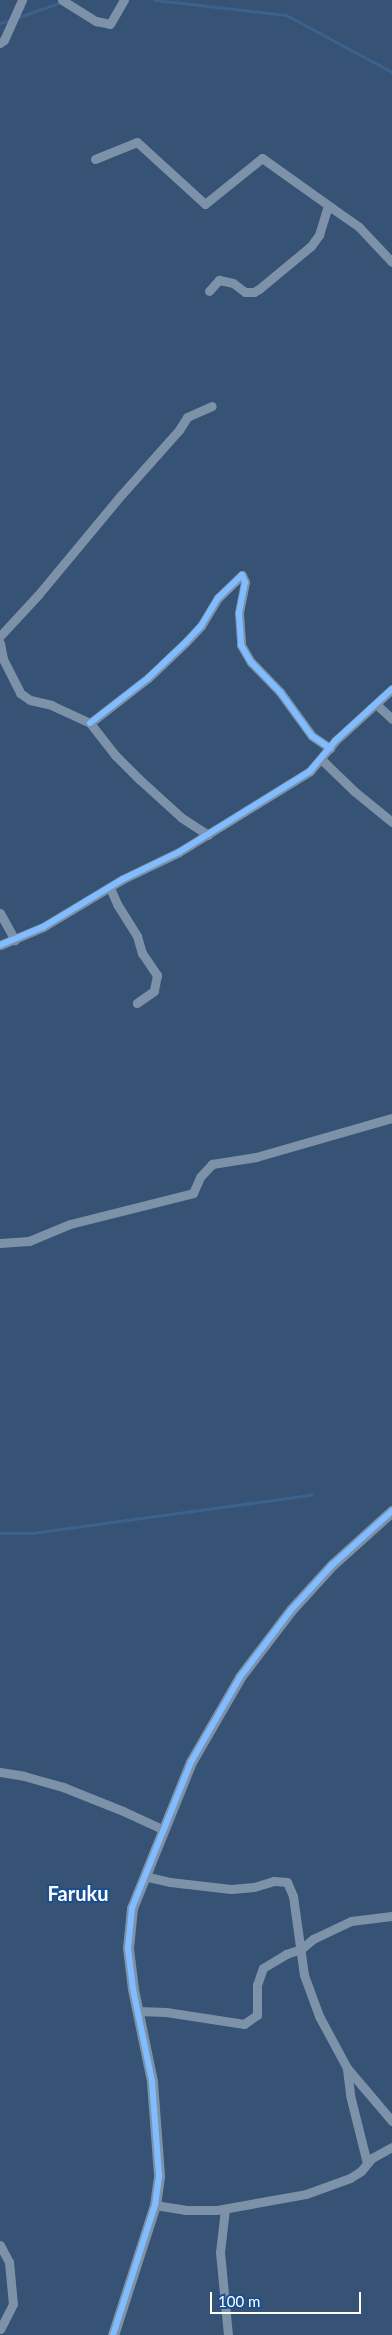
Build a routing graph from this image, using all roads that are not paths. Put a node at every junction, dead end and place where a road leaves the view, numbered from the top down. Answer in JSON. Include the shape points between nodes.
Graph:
{"nodes":[{"id":1,"x":22,"y":0,"type":"edge"},
{"id":2,"x":62,"y":0,"type":"edge"},
{"id":3,"x":124,"y":0,"type":"edge"},
{"id":4,"x":0,"y":43,"type":"edge"},
{"id":5,"x":95,"y":159,"type":"dead end"},
{"id":6,"x":332,"y":208,"type":"junction"},
{"id":7,"x":392,"y":262,"type":"edge"},
{"id":8,"x":209,"y":291,"type":"dead end"},
{"id":9,"x":212,"y":406,"type":"dead end"},
{"id":10,"x":0,"y":636,"type":"edge"},
{"id":11,"x":0,"y":643,"type":"edge"},
{"id":12,"x":392,"y":689,"type":"edge"},
{"id":13,"x":376,"y":704,"type":"junction"},
{"id":14,"x":392,"y":719,"type":"edge"},
{"id":15,"x":90,"y":722,"type":"junction"},
{"id":16,"x":330,"y":748,"type":"junction"},
{"id":17,"x":322,"y":760,"type":"junction"},
{"id":18,"x":392,"y":822,"type":"edge"},
{"id":19,"x":208,"y":835,"type":"junction"},
{"id":20,"x":110,"y":888,"type":"junction"},
{"id":21,"x":0,"y":913,"type":"edge"},
{"id":22,"x":15,"y":940,"type":"junction"},
{"id":23,"x":0,"y":945,"type":"edge"},
{"id":24,"x":137,"y":1003,"type":"dead end"},
{"id":25,"x":392,"y":1118,"type":"edge"},
{"id":26,"x":0,"y":1243,"type":"edge"},
{"id":27,"x":392,"y":1511,"type":"edge"},
{"id":28,"x":0,"y":1772,"type":"edge"},
{"id":29,"x":162,"y":1829,"type":"junction"},
{"id":30,"x":144,"y":1876,"type":"junction"},
{"id":31,"x":392,"y":1916,"type":"edge"},
{"id":32,"x":301,"y":1949,"type":"junction"},
{"id":33,"x":138,"y":2012,"type":"junction"},
{"id":34,"x":347,"y":2068,"type":"junction"},
{"id":35,"x":392,"y":2121,"type":"edge"},
{"id":36,"x":392,"y":2147,"type":"edge"},
{"id":37,"x":368,"y":2163,"type":"junction"},
{"id":38,"x":155,"y":2204,"type":"junction"},
{"id":39,"x":225,"y":2209,"type":"junction"},
{"id":40,"x":0,"y":2245,"type":"edge"},
{"id":41,"x":0,"y":2329,"type":"edge"},
{"id":42,"x":114,"y":2335,"type":"edge"},
{"id":43,"x":228,"y":2335,"type":"edge"}],
"edges":[{"from":1,"to":4,"type":"street"},
{"from":2,"to":3,"type":"street","via":[[96,21],[110,24]]},
{"from":5,"to":6,"type":"street","via":[[137,142],[205,204],[262,158]]},
{"from":6,"to":7,"type":"street","via":[[359,227]]},
{"from":6,"to":8,"type":"street","via":[[328,209],[312,246],[259,289],[245,292],[233,282],[219,280]]},
{"from":9,"to":10,"type":"street","via":[[187,417]]},
{"from":11,"to":15,"type":"street","via":[[3,659],[20,693],[30,700],[51,705]]},
{"from":12,"to":13,"type":"street"},
{"from":13,"to":14,"type":"street"},
{"from":13,"to":16,"type":"street"},
{"from":15,"to":16,"type":"street","via":[[148,678],[186,642],[201,626],[218,598],[242,575],[245,582],[239,613],[241,645],[251,662],[280,692],[312,736]]},
{"from":15,"to":19,"type":"street","via":[[114,754],[139,779],[182,818]]},
{"from":16,"to":17,"type":"street"},
{"from":17,"to":18,"type":"street"},
{"from":17,"to":19,"type":"street","via":[[310,771]]},
{"from":19,"to":20,"type":"street"},
{"from":20,"to":22,"type":"street"},
{"from":20,"to":24,"type":"street","via":[[138,936],[142,953],[158,975],[154,991]]},
{"from":21,"to":22,"type":"street"},
{"from":22,"to":23,"type":"street"},
{"from":25,"to":26,"type":"street","via":[[256,1156],[212,1164],[200,1177],[193,1192],[70,1224],[29,1240]]},
{"from":27,"to":29,"type":"street","via":[[332,1565],[291,1610],[240,1677],[190,1762]]},
{"from":28,"to":29,"type":"street","via":[[63,1787]]},
{"from":29,"to":30,"type":"street"},
{"from":30,"to":32,"type":"street","via":[[231,1889],[274,1881],[287,1882],[293,1896]]},
{"from":30,"to":33,"type":"street","via":[[132,1908],[128,1948]]},
{"from":31,"to":32,"type":"street","via":[[352,1921],[313,1939]]},
{"from":32,"to":33,"type":"street","via":[[264,1968],[257,1985],[257,2015],[244,2024],[166,2012]]},
{"from":32,"to":34,"type":"street","via":[[304,1975],[320,2016]]},
{"from":33,"to":38,"type":"street","via":[[152,2081],[159,2175]]},
{"from":34,"to":35,"type":"street"},
{"from":34,"to":37,"type":"street","via":[[350,2095]]},
{"from":36,"to":37,"type":"street"},
{"from":37,"to":39,"type":"street","via":[[350,2178],[306,2194]]},
{"from":38,"to":39,"type":"street","via":[[185,2210]]},
{"from":38,"to":42,"type":"street"},
{"from":39,"to":43,"type":"street","via":[[220,2252]]},
{"from":40,"to":41,"type":"street","via":[[8,2262],[13,2304]]}]}
